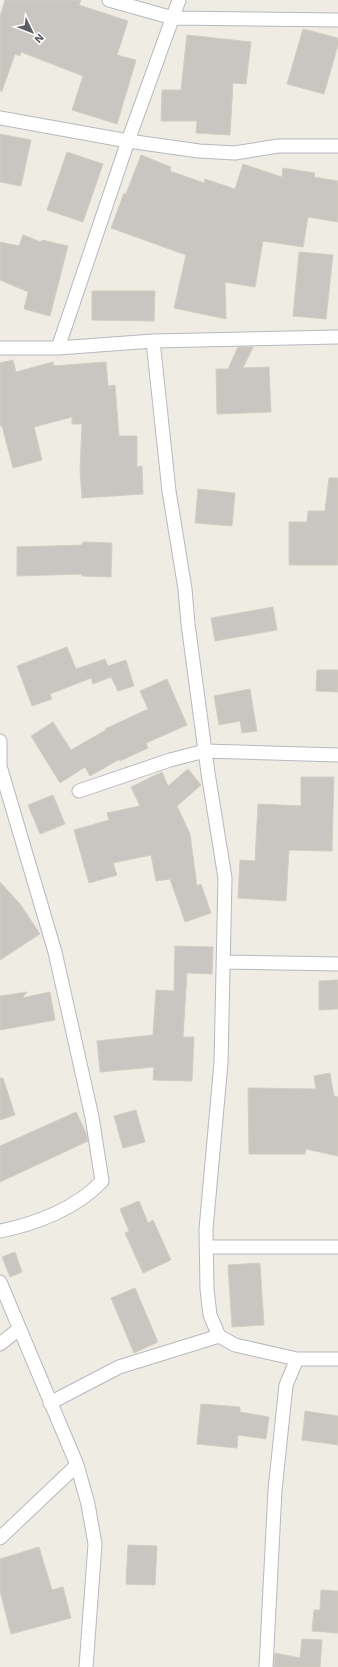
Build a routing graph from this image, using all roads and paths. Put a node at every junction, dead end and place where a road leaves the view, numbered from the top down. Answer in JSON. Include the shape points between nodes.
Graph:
{"nodes":[{"id":1,"x":109,"y":0,"type":"edge"},
{"id":2,"x":179,"y":0,"type":"edge"},
{"id":3,"x":173,"y":18,"type":"junction"},
{"id":4,"x":338,"y":20,"type":"edge"},
{"id":5,"x":0,"y":118,"type":"edge"},
{"id":6,"x":128,"y":141,"type":"junction"},
{"id":7,"x":338,"y":146,"type":"edge"},
{"id":8,"x":338,"y":337,"type":"edge"},
{"id":9,"x":153,"y":341,"type":"junction"},
{"id":10,"x":0,"y":348,"type":"edge"},
{"id":11,"x":58,"y":348,"type":"junction"},
{"id":12,"x":0,"y":741,"type":"edge"},
{"id":13,"x":205,"y":751,"type":"junction"},
{"id":14,"x":338,"y":755,"type":"edge"},
{"id":15,"x":0,"y":766,"type":"edge"},
{"id":16,"x":79,"y":791,"type":"dead end"},
{"id":17,"x":223,"y":962,"type":"junction"},
{"id":18,"x":338,"y":964,"type":"edge"},
{"id":19,"x":0,"y":1231,"type":"edge"},
{"id":20,"x":206,"y":1247,"type":"junction"},
{"id":21,"x":338,"y":1247,"type":"edge"},
{"id":22,"x":0,"y":1282,"type":"edge"},
{"id":23,"x":19,"y":1329,"type":"junction"},
{"id":24,"x":219,"y":1336,"type":"junction"},
{"id":25,"x":0,"y":1344,"type":"edge"},
{"id":26,"x":297,"y":1359,"type":"junction"},
{"id":27,"x":338,"y":1359,"type":"edge"},
{"id":28,"x":50,"y":1402,"type":"junction"},
{"id":29,"x":77,"y":1465,"type":"junction"},
{"id":30,"x":0,"y":1538,"type":"edge"},
{"id":31,"x":86,"y":1667,"type":"edge"},
{"id":32,"x":266,"y":1667,"type":"edge"}],
"edges":[{"from":1,"to":3,"type":"street"},
{"from":2,"to":3,"type":"street"},
{"from":3,"to":4,"type":"street"},
{"from":3,"to":6,"type":"street"},
{"from":5,"to":6,"type":"street"},
{"from":6,"to":7,"type":"street","via":[[199,151],[235,153],[278,146]]},
{"from":6,"to":11,"type":"street"},
{"from":8,"to":9,"type":"street"},
{"from":9,"to":11,"type":"street"},
{"from":9,"to":13,"type":"street","via":[[168,491],[185,589]]},
{"from":10,"to":11,"type":"street"},
{"from":12,"to":15,"type":"street"},
{"from":13,"to":14,"type":"street"},
{"from":13,"to":16,"type":"street","via":[[170,760]]},
{"from":13,"to":17,"type":"street","via":[[225,878]]},
{"from":15,"to":19,"type":"street","via":[[55,952],[92,1117],[102,1181],[72,1204],[25,1226]]},
{"from":17,"to":18,"type":"street"},
{"from":17,"to":20,"type":"street","via":[[221,1063]]},
{"from":20,"to":21,"type":"street"},
{"from":20,"to":24,"type":"street","via":[[210,1315]]},
{"from":22,"to":23,"type":"street"},
{"from":23,"to":25,"type":"street"},
{"from":23,"to":28,"type":"street"},
{"from":24,"to":26,"type":"street","via":[[235,1346]]},
{"from":24,"to":28,"type":"street","via":[[119,1367]]},
{"from":26,"to":27,"type":"street"},
{"from":26,"to":32,"type":"street","via":[[286,1385],[275,1490]]},
{"from":28,"to":29,"type":"street"},
{"from":29,"to":30,"type":"street"},
{"from":29,"to":31,"type":"street","via":[[88,1504],[95,1544]]}]}
